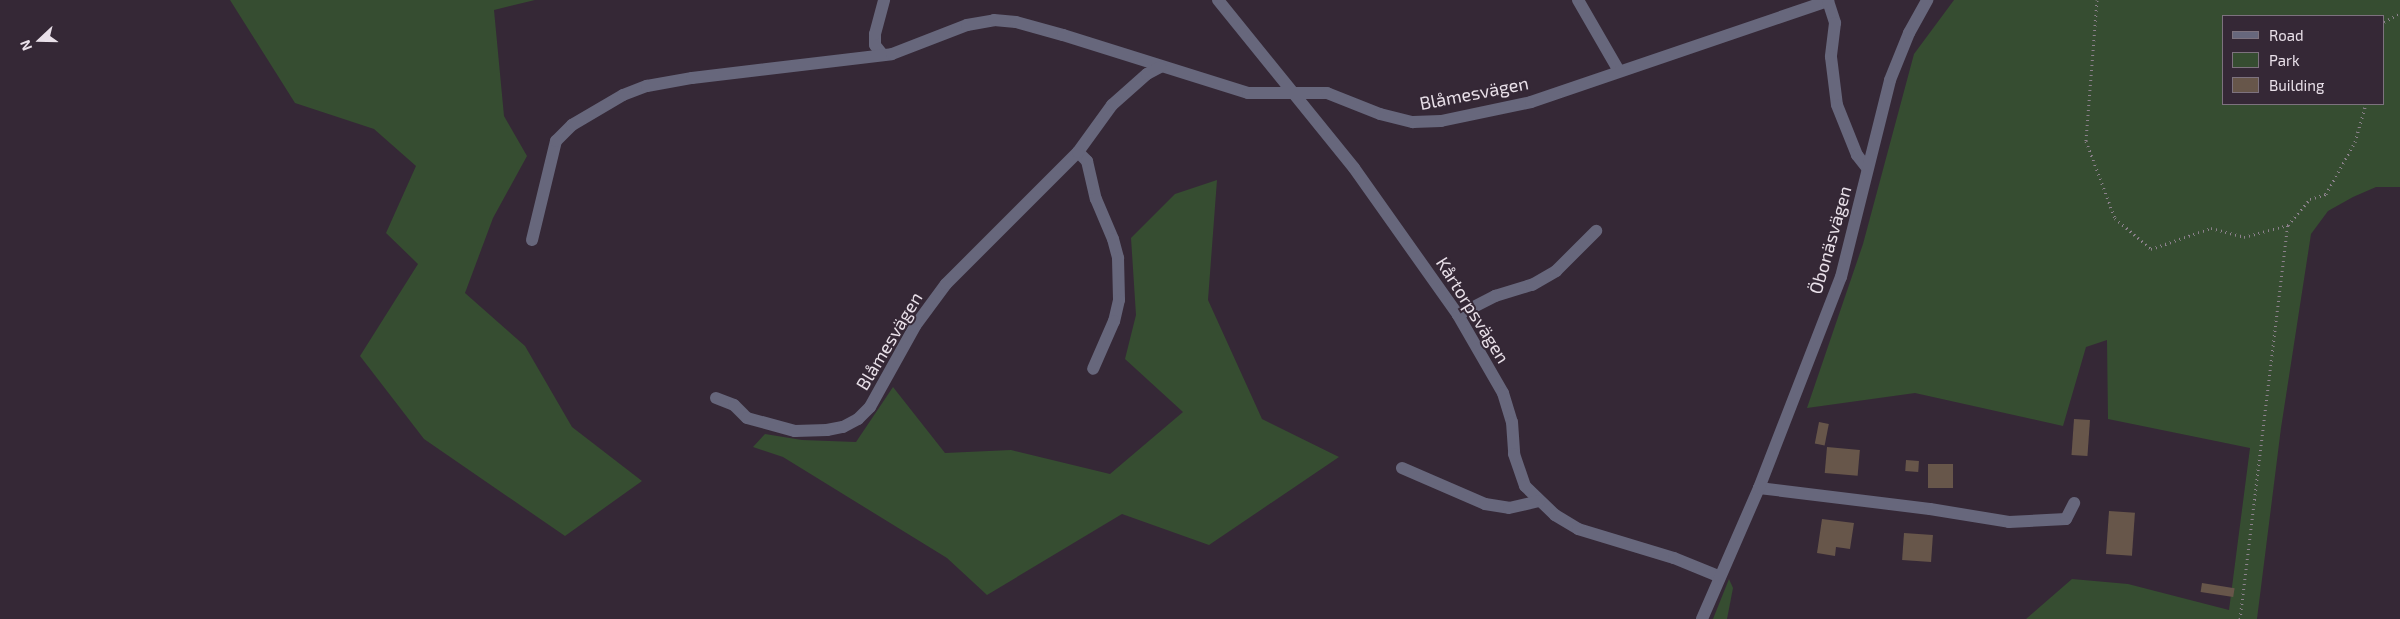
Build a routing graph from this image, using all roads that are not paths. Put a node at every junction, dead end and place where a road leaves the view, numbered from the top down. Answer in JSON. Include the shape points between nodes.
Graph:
{"nodes":[{"id":1,"x":884,"y":0,"type":"edge"},
{"id":2,"x":1218,"y":0,"type":"edge"},
{"id":3,"x":1578,"y":0,"type":"edge"},
{"id":4,"x":1829,"y":0,"type":"edge"},
{"id":5,"x":1927,"y":0,"type":"edge"},
{"id":6,"x":882,"y":54,"type":"junction"},
{"id":7,"x":1160,"y":67,"type":"junction"},
{"id":8,"x":1619,"y":71,"type":"junction"},
{"id":9,"x":1294,"y":94,"type":"junction"},
{"id":10,"x":1078,"y":152,"type":"junction"},
{"id":11,"x":1867,"y":168,"type":"junction"},
{"id":12,"x":1596,"y":231,"type":"dead end"},
{"id":13,"x":532,"y":240,"type":"dead end"},
{"id":14,"x":1458,"y":315,"type":"junction"},
{"id":15,"x":1094,"y":369,"type":"dead end"},
{"id":16,"x":716,"y":398,"type":"dead end"},
{"id":17,"x":1402,"y":468,"type":"dead end"},
{"id":18,"x":1759,"y":488,"type":"junction"},
{"id":19,"x":1538,"y":501,"type":"junction"},
{"id":20,"x":2074,"y":503,"type":"dead end"},
{"id":21,"x":1718,"y":576,"type":"junction"},
{"id":22,"x":1702,"y":619,"type":"edge"}],
"edges":[{"from":1,"to":6,"type":"street","via":[[875,34],[875,45]]},
{"from":2,"to":9,"type":"street","name":"Kårtorpsvägen"},
{"from":3,"to":8,"type":"street"},
{"from":4,"to":8,"type":"street","name":"Blåmesvägen"},
{"from":4,"to":11,"type":"street","name":"Blåmesvägen","via":[[1834,23],[1831,57],[1837,104],[1857,155]]},
{"from":5,"to":11,"type":"street","name":"Öbonäsvägen","via":[[1890,80]]},
{"from":6,"to":7,"type":"street","name":"Blåmesvägen","via":[[909,48],[967,25],[994,20],[1035,27]]},
{"from":6,"to":13,"type":"street","name":"Blåmesvägen","via":[[692,78],[647,86],[623,95],[572,125],[556,141]]},
{"from":7,"to":9,"type":"street","name":"Blåmesvägen","via":[[1248,93]]},
{"from":7,"to":10,"type":"street","name":"Blåmesvägen","via":[[1147,74],[1112,106]]},
{"from":8,"to":9,"type":"street","name":"Blåmesvägen","via":[[1531,102],[1441,121],[1413,122],[1380,114],[1327,93],[1309,91]]},
{"from":9,"to":14,"type":"street","name":"Kårtorpsvägen","via":[[1354,168]]},
{"from":10,"to":15,"type":"street","via":[[1087,161],[1096,200],[1114,239],[1118,258],[1119,300]]},
{"from":10,"to":16,"type":"street","name":"Blåmesvägen","via":[[946,284],[915,326],[870,407],[858,419],[843,427],[795,431],[746,418],[734,405]]},
{"from":11,"to":18,"type":"street","name":"Öbonäsvägen","via":[[1841,277]]},
{"from":12,"to":14,"type":"street","via":[[1556,271],[1532,285],[1495,296]]},
{"from":14,"to":19,"type":"street","name":"Kårtorpsvägen","via":[[1503,393],[1512,422],[1519,472],[1525,486]]},
{"from":17,"to":19,"type":"street","via":[[1485,504],[1509,508]]},
{"from":18,"to":20,"type":"street","via":[[2009,522],[2066,519]]},
{"from":18,"to":21,"type":"street","name":"Öbonäsvägen"},
{"from":19,"to":21,"type":"street","name":"Kårtorpsvägen","via":[[1578,529],[1674,558]]},
{"from":21,"to":22,"type":"street","name":"Öbonäsvägen"}]}
